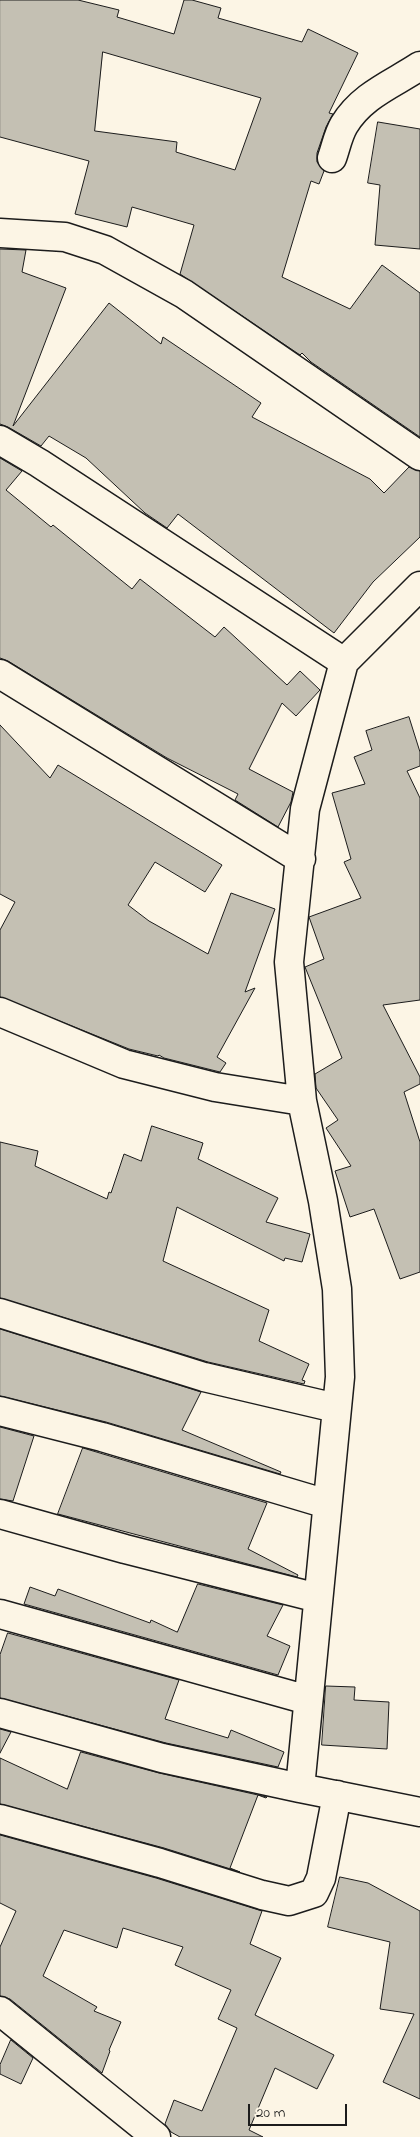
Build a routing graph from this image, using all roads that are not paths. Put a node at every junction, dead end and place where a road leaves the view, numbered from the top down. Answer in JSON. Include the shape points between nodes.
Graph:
{"nodes":[{"id":1,"x":420,"y":66,"type":"edge"},
{"id":2,"x":332,"y":158,"type":"dead end"},
{"id":3,"x":0,"y":233,"type":"edge"},
{"id":4,"x":0,"y":440,"type":"edge"},
{"id":5,"x":420,"y":456,"type":"edge"},
{"id":6,"x":420,"y":586,"type":"edge"},
{"id":7,"x":344,"y":662,"type":"junction"},
{"id":8,"x":0,"y":674,"type":"edge"},
{"id":9,"x":301,"y":858,"type":"junction"},
{"id":10,"x":0,"y":1012,"type":"edge"},
{"id":11,"x":302,"y":1101,"type":"junction"},
{"id":12,"x":0,"y":1313,"type":"edge"},
{"id":13,"x":336,"y":1408,"type":"junction"},
{"id":14,"x":0,"y":1411,"type":"edge"},
{"id":15,"x":327,"y":1504,"type":"junction"},
{"id":16,"x":0,"y":1514,"type":"edge"},
{"id":17,"x":318,"y":1598,"type":"junction"},
{"id":18,"x":0,"y":1614,"type":"edge"},
{"id":19,"x":308,"y":1700,"type":"junction"},
{"id":20,"x":0,"y":1713,"type":"edge"},
{"id":21,"x":300,"y":1788,"type":"junction"},
{"id":22,"x":337,"y":1795,"type":"junction"},
{"id":23,"x":420,"y":1812,"type":"edge"},
{"id":24,"x":0,"y":1819,"type":"edge"},
{"id":25,"x":0,"y":2011,"type":"edge"},
{"id":26,"x":156,"y":2137,"type":"edge"}],
"edges":[{"from":1,"to":2,"type":"street","via":[[378,90],[360,106],[344,126]]},
{"from":3,"to":5,"type":"street","via":[[65,237],[105,250],[184,294]]},
{"from":4,"to":7,"type":"street"},
{"from":6,"to":7,"type":"street"},
{"from":7,"to":9,"type":"street","via":[[305,809]]},
{"from":8,"to":9,"type":"street"},
{"from":9,"to":11,"type":"street","via":[[289,962]]},
{"from":10,"to":11,"type":"street","via":[[124,1064],[215,1087]]},
{"from":11,"to":13,"type":"street","via":[[323,1201],[336,1289],[340,1377]]},
{"from":12,"to":13,"type":"street","via":[[204,1377]]},
{"from":13,"to":15,"type":"street"},
{"from":14,"to":15,"type":"street","via":[[102,1437]]},
{"from":15,"to":17,"type":"street"},
{"from":16,"to":17,"type":"street"},
{"from":17,"to":19,"type":"street"},
{"from":18,"to":19,"type":"street"},
{"from":19,"to":21,"type":"street"},
{"from":20,"to":21,"type":"street","via":[[162,1758]]},
{"from":21,"to":22,"type":"street"},
{"from":22,"to":23,"type":"street"},
{"from":22,"to":24,"type":"street","via":[[321,1878],[314,1893],[289,1901]]},
{"from":25,"to":26,"type":"street"}]}
